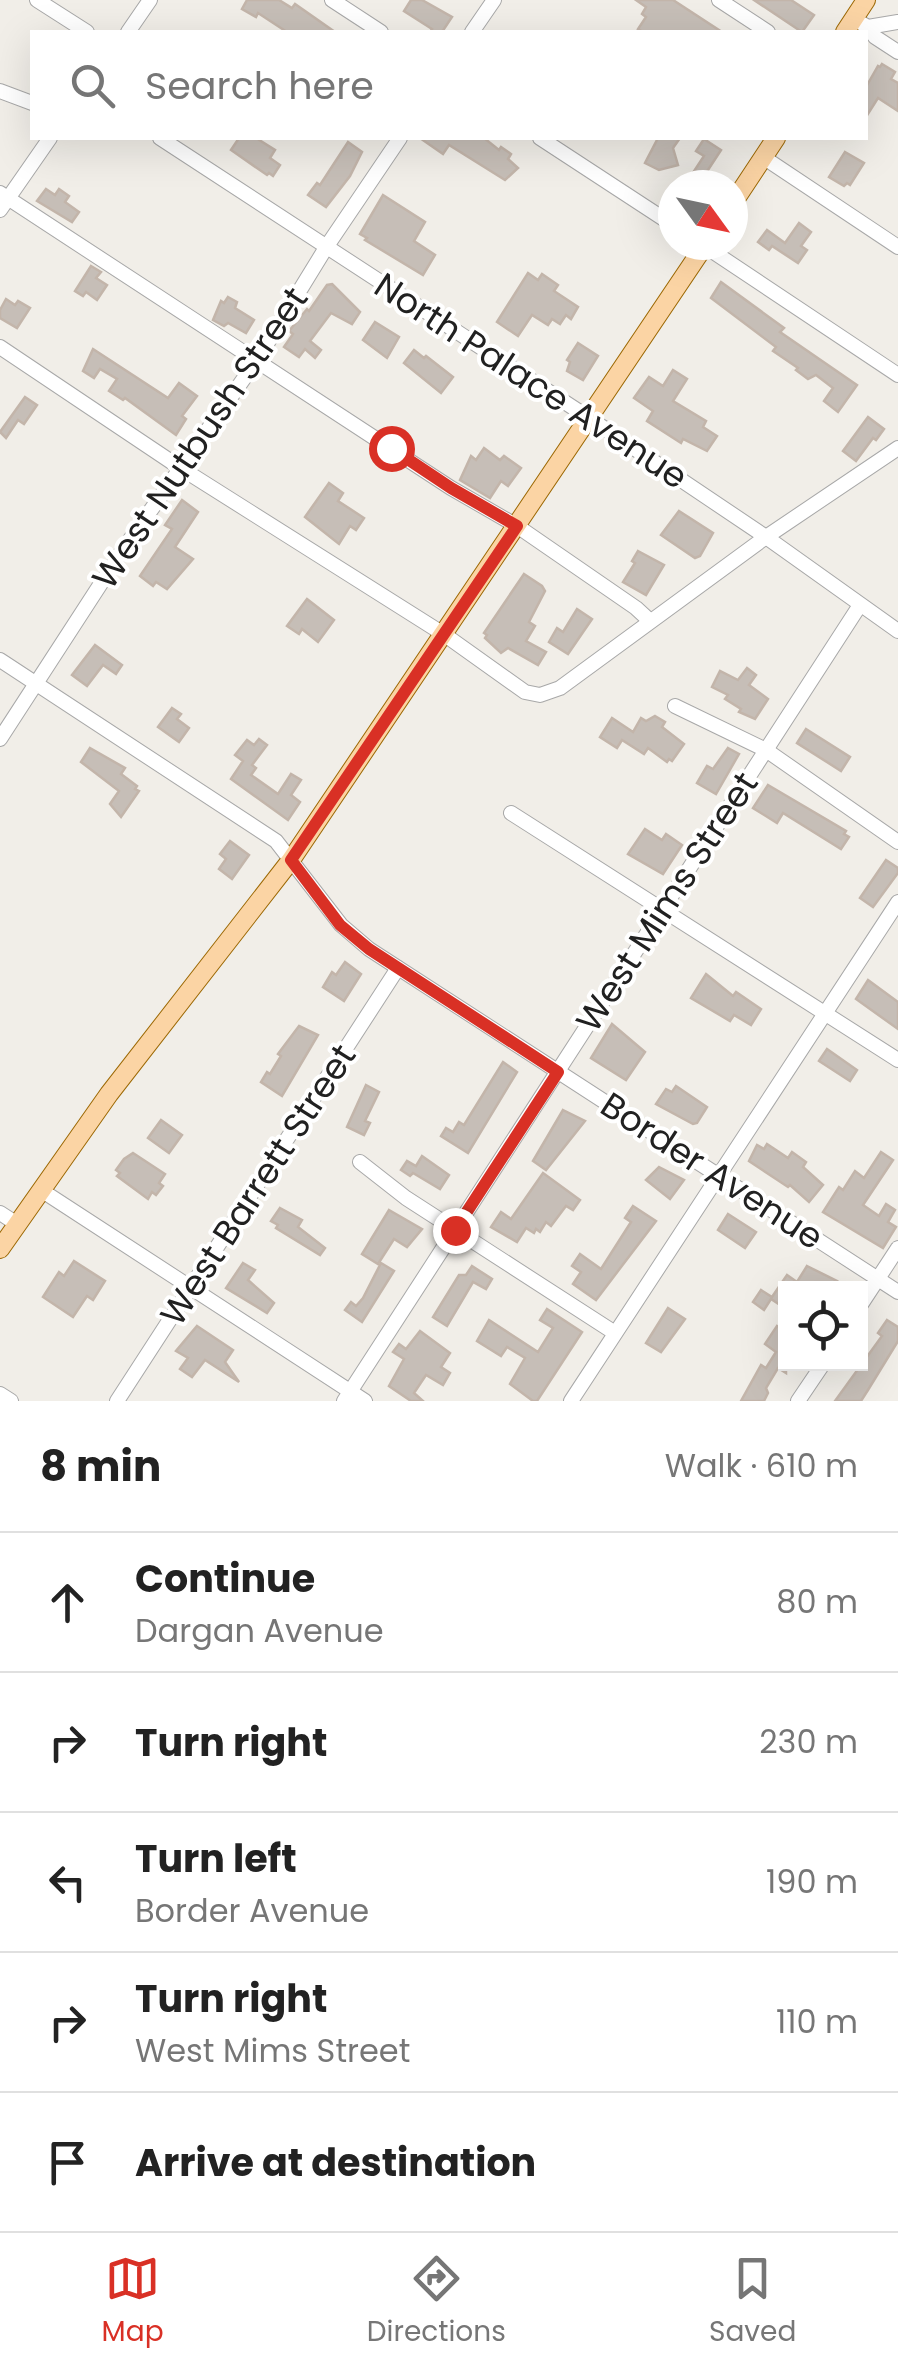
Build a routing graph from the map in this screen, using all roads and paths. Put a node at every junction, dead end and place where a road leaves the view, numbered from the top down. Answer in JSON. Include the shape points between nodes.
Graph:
{"nodes":[{"id":1,"x":37,"y":0,"type":"edge"},
{"id":2,"x":150,"y":0,"type":"edge"},
{"id":3,"x":332,"y":0,"type":"edge"},
{"id":4,"x":494,"y":0,"type":"edge"},
{"id":5,"x":719,"y":0,"type":"edge"},
{"id":6,"x":866,"y":0,"type":"edge"},
{"id":7,"x":898,"y":22,"type":"edge"},
{"id":8,"x":856,"y":26,"type":"edge"},
{"id":9,"x":84,"y":30,"type":"edge"},
{"id":10,"x":129,"y":30,"type":"edge"},
{"id":11,"x":378,"y":30,"type":"edge"},
{"id":12,"x":473,"y":30,"type":"edge"},
{"id":13,"x":765,"y":30,"type":"edge"},
{"id":14,"x":868,"y":33,"type":"edge"},
{"id":15,"x":898,"y":52,"type":"edge"},
{"id":16,"x":0,"y":90,"type":"edge"},
{"id":17,"x":30,"y":102,"type":"edge"},
{"id":18,"x":49,"y":140,"type":"edge"},
{"id":19,"x":163,"y":140,"type":"edge"},
{"id":20,"x":399,"y":140,"type":"edge"},
{"id":21,"x":543,"y":140,"type":"edge"},
{"id":22,"x":775,"y":140,"type":"edge"},
{"id":23,"x":764,"y":157,"type":"junction"},
{"id":24,"x":748,"y":181,"type":"edge"},
{"id":25,"x":3,"y":201,"type":"edge"},
{"id":26,"x":658,"y":216,"type":"edge"},
{"id":27,"x":327,"y":246,"type":"junction"},
{"id":28,"x":898,"y":247,"type":"edge"},
{"id":29,"x":694,"y":260,"type":"edge"},
{"id":30,"x":726,"y":260,"type":"edge"},
{"id":31,"x":0,"y":347,"type":"edge"},
{"id":32,"x":257,"y":360,"type":"junction"},
{"id":33,"x":898,"y":375,"type":"edge"},
{"id":34,"x":589,"y":418,"type":"junction"},
{"id":35,"x":898,"y":448,"type":"edge"},
{"id":36,"x":179,"y":467,"type":"junction"},
{"id":37,"x":517,"y":526,"type":"junction"},
{"id":38,"x":766,"y":537,"type":"junction"},
{"id":39,"x":860,"y":605,"type":"junction"},
{"id":40,"x":649,"y":620,"type":"junction"},
{"id":41,"x":898,"y":631,"type":"edge"},
{"id":42,"x":445,"y":636,"type":"junction"},
{"id":43,"x":0,"y":660,"type":"edge"},
{"id":44,"x":35,"y":684,"type":"junction"},
{"id":45,"x":675,"y":706,"type":"dead end"},
{"id":46,"x":0,"y":739,"type":"edge"},
{"id":47,"x":766,"y":750,"type":"junction"},
{"id":48,"x":511,"y":813,"type":"dead end"},
{"id":49,"x":898,"y":842,"type":"edge"},
{"id":50,"x":291,"y":860,"type":"junction"},
{"id":51,"x":898,"y":902,"type":"edge"},
{"id":52,"x":663,"y":909,"type":"junction"},
{"id":53,"x":398,"y":968,"type":"junction"},
{"id":54,"x":826,"y":1013,"type":"junction"},
{"id":55,"x":898,"y":1060,"type":"edge"},
{"id":56,"x":558,"y":1072,"type":"junction"},
{"id":57,"x":360,"y":1162,"type":"dead end"},
{"id":58,"x":719,"y":1176,"type":"junction"},
{"id":59,"x":40,"y":1190,"type":"junction"},
{"id":60,"x":0,"y":1213,"type":"edge"},
{"id":61,"x":17,"y":1224,"type":"junction"},
{"id":62,"x":455,"y":1230,"type":"junction"},
{"id":63,"x":898,"y":1248,"type":"edge"},
{"id":64,"x":0,"y":1249,"type":"edge"},
{"id":65,"x":878,"y":1279,"type":"junction"},
{"id":66,"x":190,"y":1288,"type":"junction"},
{"id":67,"x":898,"y":1292,"type":"edge"},
{"id":68,"x":868,"y":1294,"type":"edge"},
{"id":69,"x":615,"y":1333,"type":"junction"},
{"id":70,"x":817,"y":1371,"type":"edge"},
{"id":71,"x":0,"y":1394,"type":"edge"},
{"id":72,"x":347,"y":1396,"type":"edge"},
{"id":73,"x":11,"y":1401,"type":"edge"},
{"id":74,"x":117,"y":1401,"type":"edge"},
{"id":75,"x":365,"y":1401,"type":"edge"},
{"id":76,"x":571,"y":1401,"type":"edge"},
{"id":77,"x":798,"y":1401,"type":"edge"}],
"edges":[{"from":1,"to":9,"type":"street"},
{"from":2,"to":10,"type":"street"},
{"from":3,"to":11,"type":"street"},
{"from":4,"to":12,"type":"street"},
{"from":5,"to":13,"type":"street"},
{"from":6,"to":8,"type":"main road"},
{"from":7,"to":8,"type":"street"},
{"from":14,"to":15,"type":"street"},
{"from":16,"to":17,"type":"street"},
{"from":18,"to":25,"type":"street"},
{"from":19,"to":27,"type":"street","name":"North Palace Avenue"},
{"from":20,"to":27,"type":"street","name":"West Nutbush Street"},
{"from":21,"to":26,"type":"street"},
{"from":22,"to":23,"type":"main road"},
{"from":23,"to":24,"type":"main road"},
{"from":23,"to":28,"type":"street"},
{"from":25,"to":32,"type":"street"},
{"from":27,"to":32,"type":"street","name":"West Nutbush Street"},
{"from":27,"to":34,"type":"street","name":"North Palace Avenue"},
{"from":29,"to":34,"type":"main road"},
{"from":30,"to":33,"type":"street"},
{"from":31,"to":36,"type":"street"},
{"from":32,"to":36,"type":"street","name":"West Nutbush Street"},
{"from":32,"to":37,"type":"street"},
{"from":34,"to":37,"type":"main road"},
{"from":34,"to":38,"type":"street","name":"North Palace Avenue"},
{"from":35,"to":38,"type":"street"},
{"from":36,"to":42,"type":"street"},
{"from":36,"to":44,"type":"street","name":"West Nutbush Street"},
{"from":37,"to":40,"type":"street"},
{"from":37,"to":42,"type":"main road"},
{"from":38,"to":39,"type":"street","name":"North Palace Avenue"},
{"from":38,"to":40,"type":"street"},
{"from":39,"to":41,"type":"street","name":"North Palace Avenue"},
{"from":39,"to":47,"type":"street","name":"West Mims Street"},
{"from":40,"to":42,"type":"street","via":[[560,688],[540,695],[525,692]]},
{"from":42,"to":50,"type":"main road"},
{"from":43,"to":44,"type":"street","name":"Border Avenue"},
{"from":44,"to":46,"type":"street","name":"West Nutbush Street"},
{"from":44,"to":50,"type":"street","name":"Border Avenue","via":[[276,841]]},
{"from":45,"to":47,"type":"street"},
{"from":47,"to":49,"type":"street"},
{"from":47,"to":52,"type":"street","name":"West Mims Street"},
{"from":48,"to":52,"type":"street"},
{"from":50,"to":53,"type":"street","name":"Border Avenue","via":[[340,925]]},
{"from":50,"to":59,"type":"main road"},
{"from":51,"to":54,"type":"street"},
{"from":52,"to":54,"type":"street"},
{"from":52,"to":56,"type":"street","name":"West Mims Street"},
{"from":53,"to":56,"type":"street","name":"Border Avenue"},
{"from":53,"to":66,"type":"street","name":"West Barrett Street"},
{"from":54,"to":55,"type":"street"},
{"from":54,"to":58,"type":"street"},
{"from":56,"to":58,"type":"street","name":"Border Avenue"},
{"from":56,"to":62,"type":"street","name":"West Mims Street"},
{"from":57,"to":62,"type":"street"},
{"from":58,"to":65,"type":"street","name":"Border Avenue"},
{"from":58,"to":69,"type":"street"},
{"from":59,"to":61,"type":"main road"},
{"from":59,"to":66,"type":"street"},
{"from":60,"to":61,"type":"street"},
{"from":61,"to":64,"type":"main road"},
{"from":62,"to":69,"type":"street"},
{"from":62,"to":72,"type":"street","name":"West Mims Street"},
{"from":63,"to":65,"type":"street"},
{"from":65,"to":67,"type":"street","name":"Border Avenue"},
{"from":65,"to":68,"type":"street"},
{"from":66,"to":72,"type":"street"},
{"from":66,"to":74,"type":"street","name":"West Barrett Street"},
{"from":69,"to":76,"type":"street"},
{"from":70,"to":77,"type":"street"},
{"from":71,"to":73,"type":"street"},
{"from":72,"to":75,"type":"street"}]}
